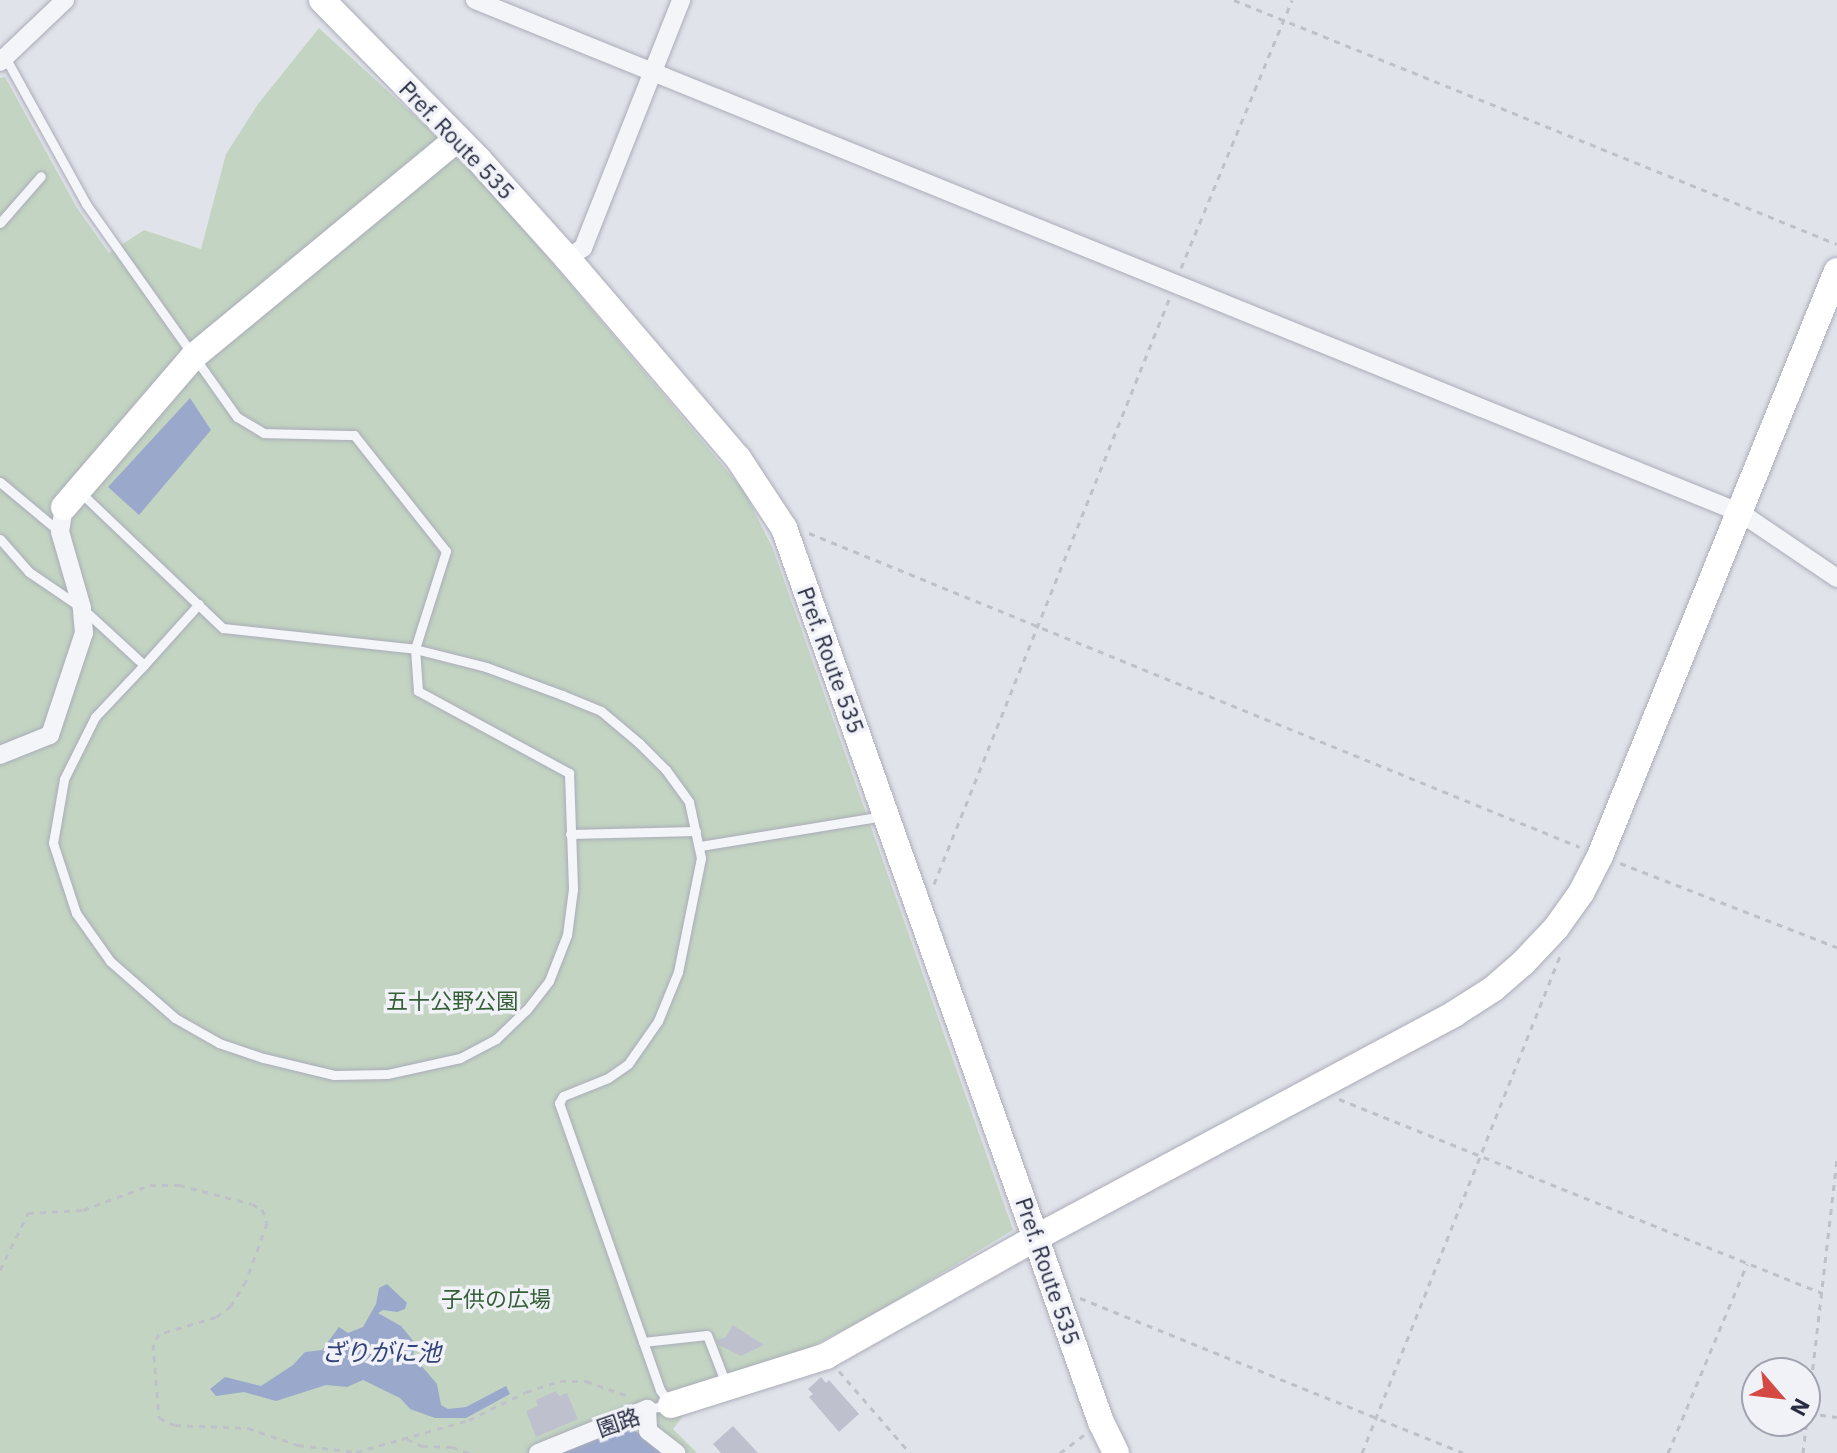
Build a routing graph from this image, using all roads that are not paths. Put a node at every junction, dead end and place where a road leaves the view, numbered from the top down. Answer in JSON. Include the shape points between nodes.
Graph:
{"nodes":[{"id":1,"x":65,"y":0,"type":"edge"},
{"id":2,"x":322,"y":0,"type":"edge"},
{"id":3,"x":475,"y":0,"type":"edge"},
{"id":4,"x":681,"y":0,"type":"edge"},
{"id":5,"x":2,"y":57,"type":"edge"},
{"id":6,"x":652,"y":71,"type":"junction"},
{"id":7,"x":457,"y":139,"type":"junction"},
{"id":8,"x":41,"y":176,"type":"dead end"},
{"id":9,"x":0,"y":223,"type":"edge"},
{"id":10,"x":567,"y":258,"type":"junction"},
{"id":11,"x":1837,"y":271,"type":"edge"},
{"id":12,"x":194,"y":356,"type":"junction"},
{"id":13,"x":0,"y":482,"type":"edge"},
{"id":14,"x":67,"y":510,"type":"junction"},
{"id":15,"x":1741,"y":513,"type":"junction"},
{"id":16,"x":0,"y":539,"type":"edge"},
{"id":17,"x":1837,"y":578,"type":"edge"},
{"id":18,"x":199,"y":604,"type":"junction"},
{"id":19,"x":82,"y":608,"type":"junction"},
{"id":20,"x":415,"y":649,"type":"junction"},
{"id":21,"x":144,"y":665,"type":"junction"},
{"id":22,"x":0,"y":755,"type":"edge"},
{"id":23,"x":887,"y":816,"type":"junction"},
{"id":24,"x":696,"y":831,"type":"junction"},
{"id":25,"x":570,"y":834,"type":"junction"},
{"id":26,"x":700,"y":846,"type":"junction"},
{"id":27,"x":1037,"y":1237,"type":"junction"},
{"id":28,"x":643,"y":1342,"type":"junction"},
{"id":29,"x":728,"y":1387,"type":"junction"},
{"id":30,"x":659,"y":1407,"type":"junction"},
{"id":31,"x":538,"y":1453,"type":"edge"},
{"id":32,"x":676,"y":1453,"type":"edge"},
{"id":33,"x":1116,"y":1453,"type":"edge"}],
"edges":[{"from":1,"to":5,"type":"street"},
{"from":2,"to":7,"type":"street","name":"Pref. Route 535"},
{"from":3,"to":6,"type":"street"},
{"from":4,"to":6,"type":"street"},
{"from":5,"to":12,"type":"lane","via":[[86,204]]},
{"from":6,"to":10,"type":"street","via":[[583,248]]},
{"from":6,"to":15,"type":"street"},
{"from":7,"to":10,"type":"street","name":"Pref. Route 535"},
{"from":7,"to":12,"type":"street"},
{"from":8,"to":9,"type":"lane"},
{"from":10,"to":23,"type":"street","name":"Pref. Route 535","via":[[738,458],[784,528]]},
{"from":11,"to":15,"type":"street"},
{"from":12,"to":14,"type":"street"},
{"from":12,"to":20,"type":"lane","via":[[237,417],[264,433],[354,435],[446,551]]},
{"from":13,"to":14,"type":"lane"},
{"from":14,"to":18,"type":"lane"},
{"from":14,"to":19,"type":"street"},
{"from":15,"to":17,"type":"street"},
{"from":15,"to":27,"type":"street","via":[[1600,856],[1556,928],[1493,989],[1316,1090]]},
{"from":16,"to":19,"type":"lane","via":[[29,572]]},
{"from":18,"to":20,"type":"lane","via":[[223,628]]},
{"from":18,"to":21,"type":"lane"},
{"from":19,"to":21,"type":"lane"},
{"from":19,"to":22,"type":"street","via":[[84,633],[50,735]]},
{"from":20,"to":24,"type":"lane","via":[[486,667],[601,711],[666,770],[689,802]]},
{"from":20,"to":25,"type":"lane","via":[[418,691],[569,773]]},
{"from":21,"to":25,"type":"lane","via":[[95,717],[64,779],[53,843],[76,913],[110,961],[175,1018],[219,1043],[334,1075],[422,1068],[460,1058],[496,1039],[549,981],[567,935],[573,889]]},
{"from":23,"to":26,"type":"lane"},
{"from":23,"to":27,"type":"street","name":"Pref. Route 535"},
{"from":24,"to":25,"type":"lane"},
{"from":24,"to":26,"type":"lane"},
{"from":26,"to":28,"type":"lane","via":[[678,972],[658,1021],[628,1064],[563,1096],[559,1103]]},
{"from":27,"to":29,"type":"street","via":[[826,1356]]},
{"from":27,"to":33,"type":"street","name":"Pref. Route 535"},
{"from":28,"to":29,"type":"lane","via":[[707,1335]]},
{"from":28,"to":30,"type":"lane","via":[[660,1390]]},
{"from":29,"to":30,"type":"street"},
{"from":30,"to":31,"type":"street","name":"園路"},
{"from":30,"to":32,"type":"street","name":"園路","via":[[648,1431]]}]}
